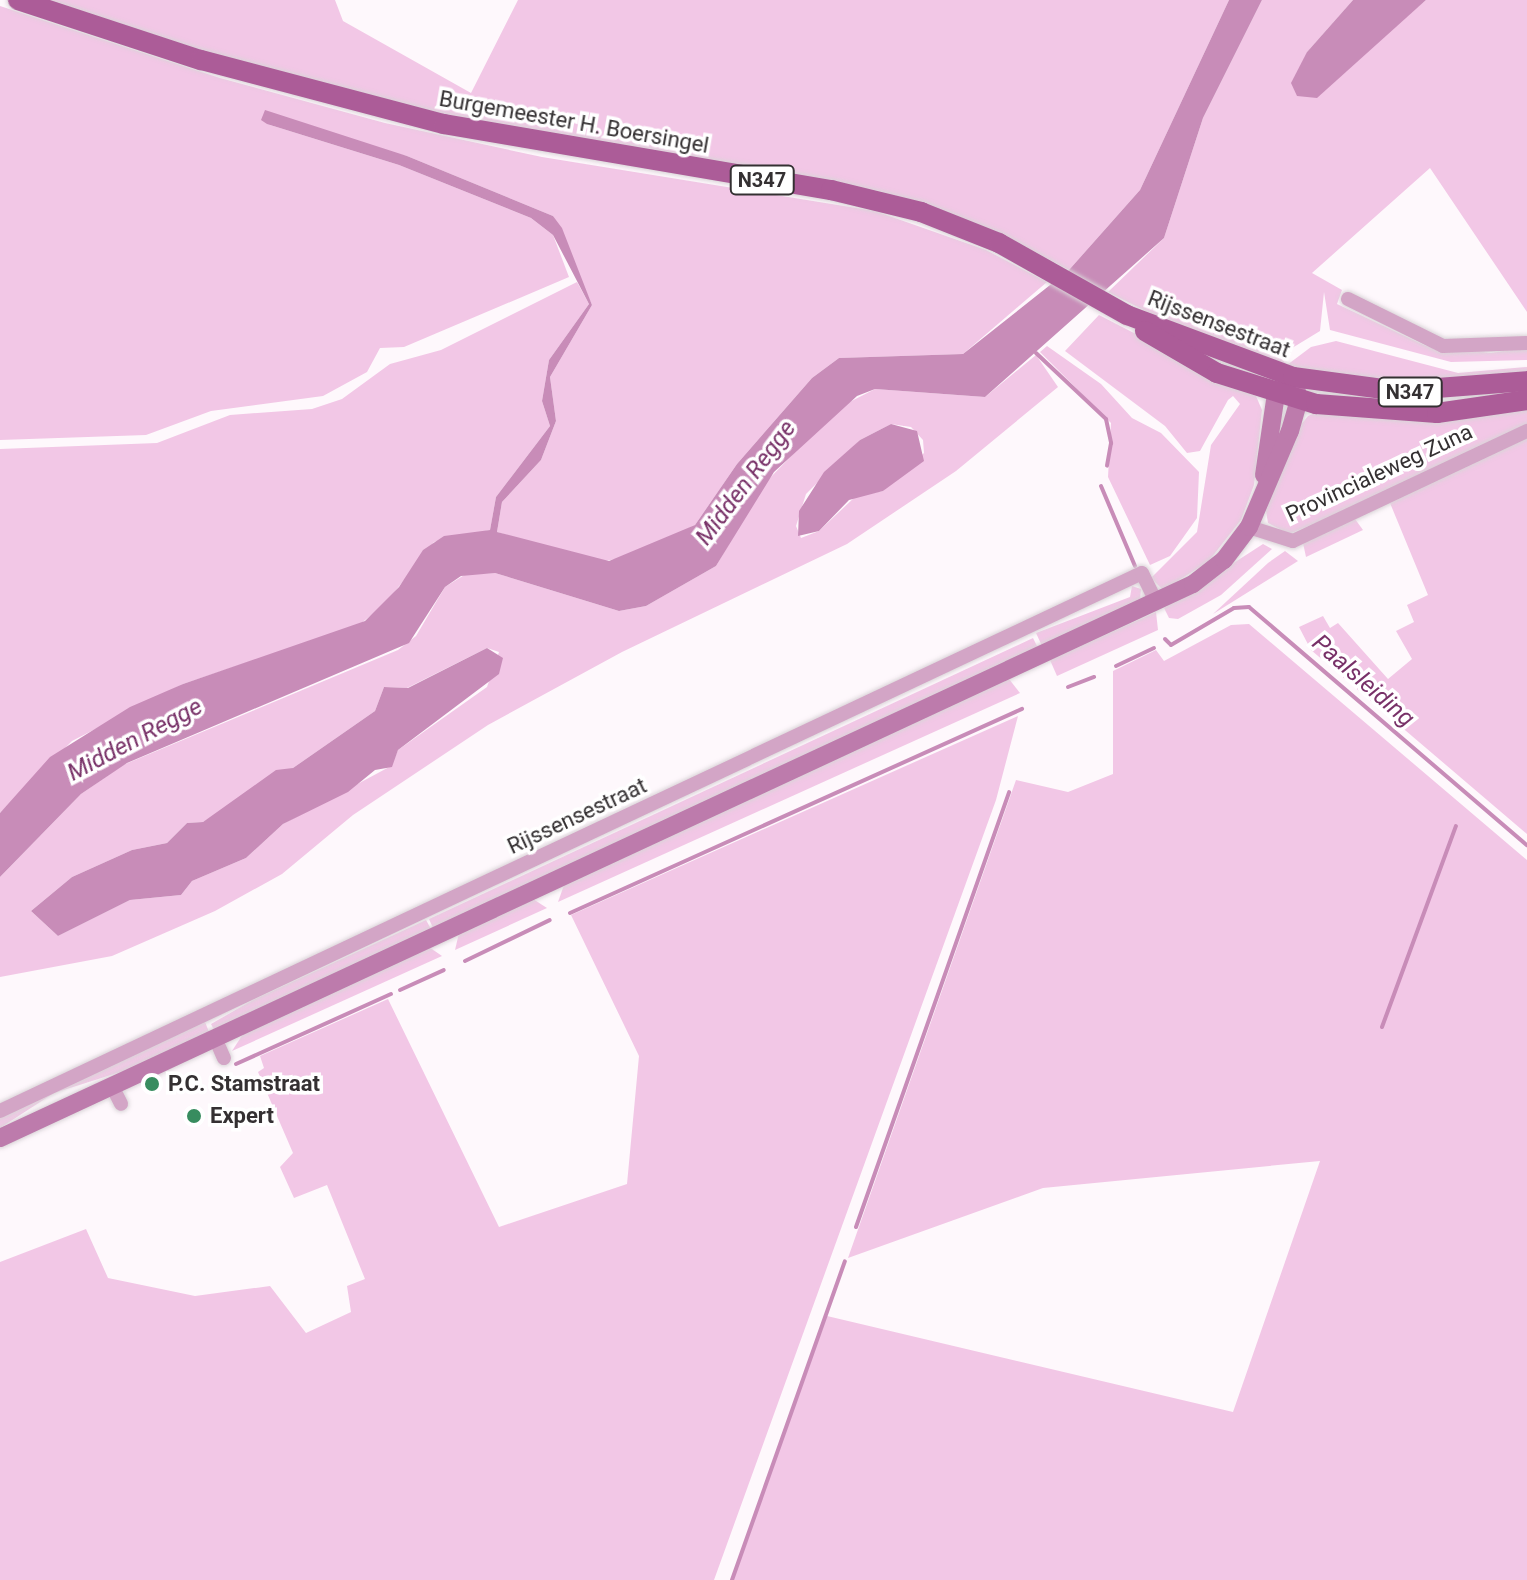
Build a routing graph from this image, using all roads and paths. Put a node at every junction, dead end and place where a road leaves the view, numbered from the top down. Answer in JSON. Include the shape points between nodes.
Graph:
{"nodes":[{"id":1,"x":18,"y":0,"type":"edge"},
{"id":2,"x":1348,"y":299,"type":"dead end"},
{"id":3,"x":1120,"y":311,"type":"junction"},
{"id":4,"x":1527,"y":343,"type":"edge"},
{"id":5,"x":1293,"y":377,"type":"junction"},
{"id":6,"x":1527,"y":381,"type":"edge"},
{"id":7,"x":1276,"y":394,"type":"junction"},
{"id":8,"x":1299,"y":400,"type":"junction"},
{"id":9,"x":1527,"y":400,"type":"edge"},
{"id":10,"x":1527,"y":431,"type":"edge"},
{"id":11,"x":1261,"y":498,"type":"junction"},
{"id":12,"x":1249,"y":527,"type":"junction"},
{"id":13,"x":1156,"y":602,"type":"junction"},
{"id":14,"x":215,"y":1038,"type":"junction"},
{"id":15,"x":224,"y":1058,"type":"dead end"},
{"id":16,"x":112,"y":1086,"type":"junction"},
{"id":17,"x":121,"y":1104,"type":"dead end"},
{"id":18,"x":0,"y":1111,"type":"edge"},
{"id":19,"x":0,"y":1138,"type":"edge"}],
"edges":[{"from":1,"to":3,"type":"main road","name":"Burgemeester H. Boersingel","number":"N347","via":[[201,60],[455,126],[867,197],[956,224]]},
{"from":2,"to":4,"type":"street","via":[[1443,346]]},
{"from":3,"to":5,"type":"main road","name":"Rijssensestraat","number":"N347"},
{"from":3,"to":7,"type":"main road","name":"Rijssensestraat","number":"N347","via":[[1156,340]]},
{"from":5,"to":6,"type":"main road","name":"Provincialeweg Zuna","number":"N347","via":[[1398,391]]},
{"from":5,"to":7,"type":"main road","name":"Rijssensestraat"},
{"from":5,"to":8,"type":"main road","name":"Rijssensestraat"},
{"from":7,"to":8,"type":"main road","name":"Provincialeweg Zuna","number":"N347"},
{"from":7,"to":11,"type":"main road","name":"Rijssensestraat"},
{"from":8,"to":9,"type":"main road","name":"Provincialeweg Zuna","number":"N347","via":[[1419,413]]},
{"from":8,"to":11,"type":"main road","name":"Rijssensestraat"},
{"from":10,"to":12,"type":"street","name":"Provincialeweg Zuna","via":[[1293,541]]},
{"from":11,"to":12,"type":"main road","name":"Rijssensestraat"},
{"from":12,"to":13,"type":"main road","name":"Rijssensestraat","via":[[1214,570]]},
{"from":13,"to":14,"type":"main road","name":"Rijssensestraat"},
{"from":13,"to":18,"type":"street","name":"Rijssensestraat","via":[[1142,573]]},
{"from":14,"to":15,"type":"street"},
{"from":14,"to":16,"type":"main road","name":"Rijssensestraat"},
{"from":16,"to":17,"type":"street"},
{"from":16,"to":19,"type":"main road","name":"Rijssensestraat"}]}
